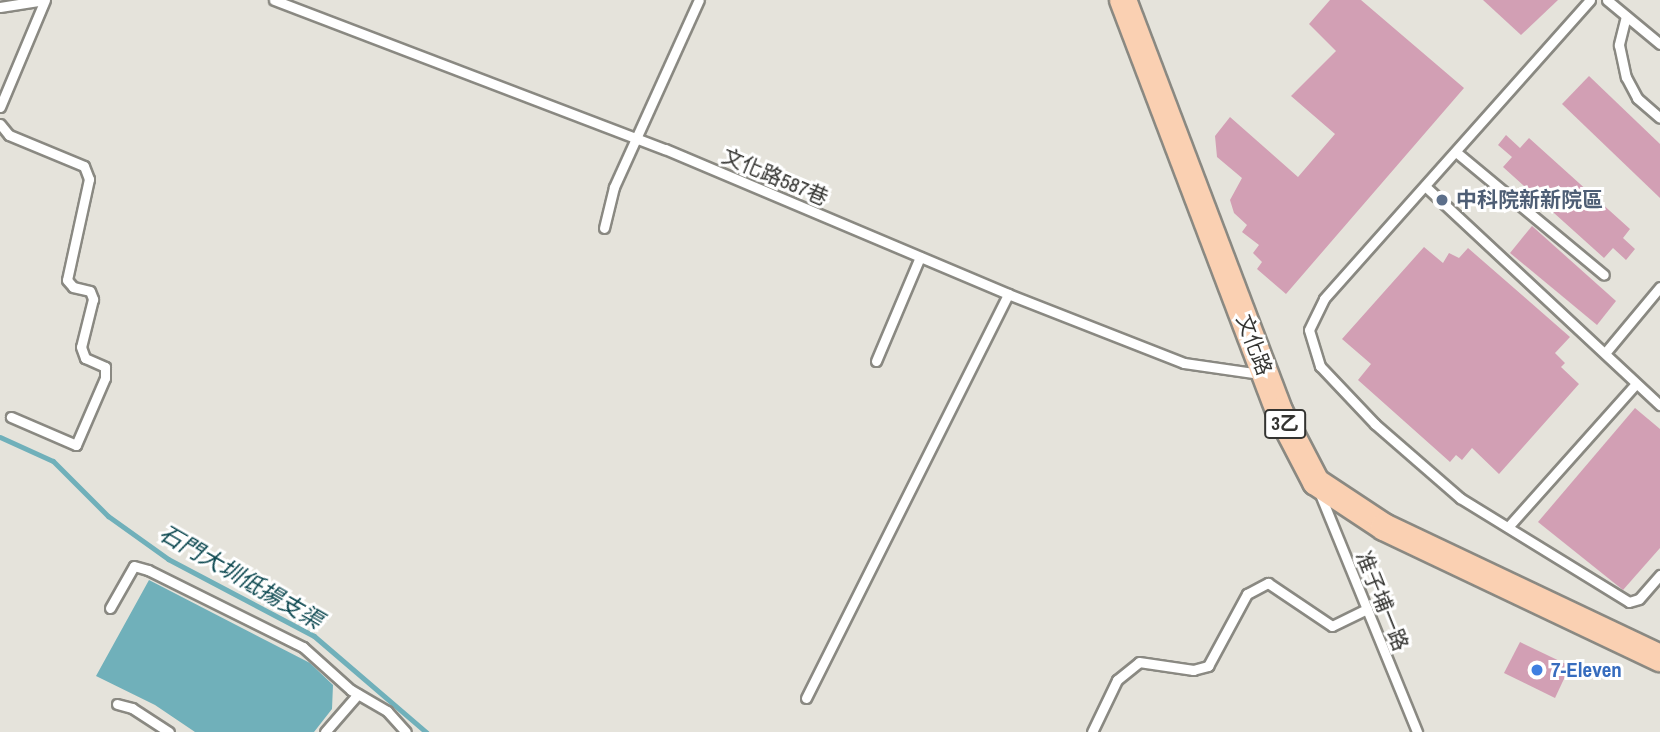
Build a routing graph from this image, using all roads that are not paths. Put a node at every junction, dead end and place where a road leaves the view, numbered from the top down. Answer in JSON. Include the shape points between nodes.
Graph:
{"nodes":[{"id":1,"x":44,"y":0,"type":"edge"},
{"id":2,"x":274,"y":0,"type":"edge"},
{"id":3,"x":699,"y":0,"type":"edge"},
{"id":4,"x":1122,"y":0,"type":"edge"},
{"id":5,"x":1590,"y":0,"type":"edge"},
{"id":6,"x":1606,"y":0,"type":"edge"},
{"id":7,"x":0,"y":7,"type":"edge"},
{"id":8,"x":1626,"y":16,"type":"junction"},
{"id":9,"x":1660,"y":44,"type":"edge"},
{"id":10,"x":0,"y":107,"type":"edge"},
{"id":11,"x":1660,"y":118,"type":"edge"},
{"id":12,"x":0,"y":124,"type":"edge"},
{"id":13,"x":638,"y":138,"type":"junction"},
{"id":14,"x":1456,"y":152,"type":"junction"},
{"id":15,"x":1426,"y":187,"type":"junction"},
{"id":16,"x":604,"y":228,"type":"dead end"},
{"id":17,"x":920,"y":257,"type":"junction"},
{"id":18,"x":1604,"y":275,"type":"dead end"},
{"id":19,"x":1660,"y":287,"type":"edge"},
{"id":20,"x":1008,"y":294,"type":"junction"},
{"id":21,"x":1605,"y":353,"type":"junction"},
{"id":22,"x":876,"y":361,"type":"dead end"},
{"id":23,"x":1265,"y":375,"type":"junction"},
{"id":24,"x":1636,"y":384,"type":"junction"},
{"id":25,"x":1660,"y":405,"type":"edge"},
{"id":26,"x":11,"y":416,"type":"dead end"},
{"id":27,"x":1316,"y":482,"type":"junction"},
{"id":28,"x":1508,"y":527,"type":"junction"},
{"id":29,"x":1660,"y":575,"type":"edge"},
{"id":30,"x":110,"y":608,"type":"dead end"},
{"id":31,"x":1367,"y":609,"type":"junction"},
{"id":32,"x":1660,"y":658,"type":"edge"},
{"id":33,"x":358,"y":694,"type":"junction"},
{"id":34,"x":806,"y":698,"type":"dead end"},
{"id":35,"x":117,"y":704,"type":"dead end"},
{"id":36,"x":169,"y":732,"type":"edge"},
{"id":37,"x":324,"y":732,"type":"edge"},
{"id":38,"x":406,"y":732,"type":"edge"},
{"id":39,"x":1092,"y":732,"type":"edge"},
{"id":40,"x":1417,"y":732,"type":"edge"}],
"edges":[{"from":1,"to":7,"type":"lane"},
{"from":1,"to":10,"type":"lane"},
{"from":2,"to":13,"type":"lane","name":"文化路587巷"},
{"from":3,"to":13,"type":"lane"},
{"from":4,"to":23,"type":"main road","name":"文化路","number":"3乙"},
{"from":5,"to":14,"type":"lane"},
{"from":6,"to":8,"type":"lane"},
{"from":8,"to":9,"type":"lane"},
{"from":8,"to":11,"type":"lane","via":[[1619,45],[1626,77],[1636,98]]},
{"from":12,"to":26,"type":"lane","via":[[9,135],[84,166],[89,179],[67,280],[73,287],[90,291],[93,299],[81,347],[85,358],[105,367],[105,378],[76,445]]},
{"from":13,"to":16,"type":"lane","via":[[614,187]]},
{"from":13,"to":17,"type":"lane","name":"文化路587巷"},
{"from":14,"to":15,"type":"lane"},
{"from":14,"to":18,"type":"lane"},
{"from":15,"to":21,"type":"lane"},
{"from":15,"to":28,"type":"lane","via":[[1324,299],[1309,330],[1320,366],[1375,424],[1460,498]]},
{"from":17,"to":20,"type":"lane","name":"文化路587巷"},
{"from":17,"to":22,"type":"lane"},
{"from":19,"to":21,"type":"lane"},
{"from":20,"to":23,"type":"lane","name":"文化路587巷","via":[[1184,363]]},
{"from":20,"to":34,"type":"lane"},
{"from":21,"to":24,"type":"lane"},
{"from":23,"to":27,"type":"main road","name":"文化路","number":"3乙"},
{"from":24,"to":25,"type":"lane"},
{"from":24,"to":28,"type":"lane"},
{"from":27,"to":31,"type":"lane","name":"准子埔一路"},
{"from":27,"to":32,"type":"main road","via":[[1384,527]]},
{"from":28,"to":29,"type":"lane","via":[[1629,602],[1639,599]]},
{"from":30,"to":33,"type":"lane","via":[[134,566],[148,570],[303,647]]},
{"from":31,"to":39,"type":"lane","via":[[1332,626],[1268,583],[1247,594],[1208,666],[1192,670],[1139,662],[1117,680]]},
{"from":31,"to":40,"type":"lane","name":"准子埔一路"},
{"from":33,"to":37,"type":"lane"},
{"from":33,"to":38,"type":"lane","via":[[387,711]]},
{"from":35,"to":36,"type":"lane","via":[[132,708]]}]}
